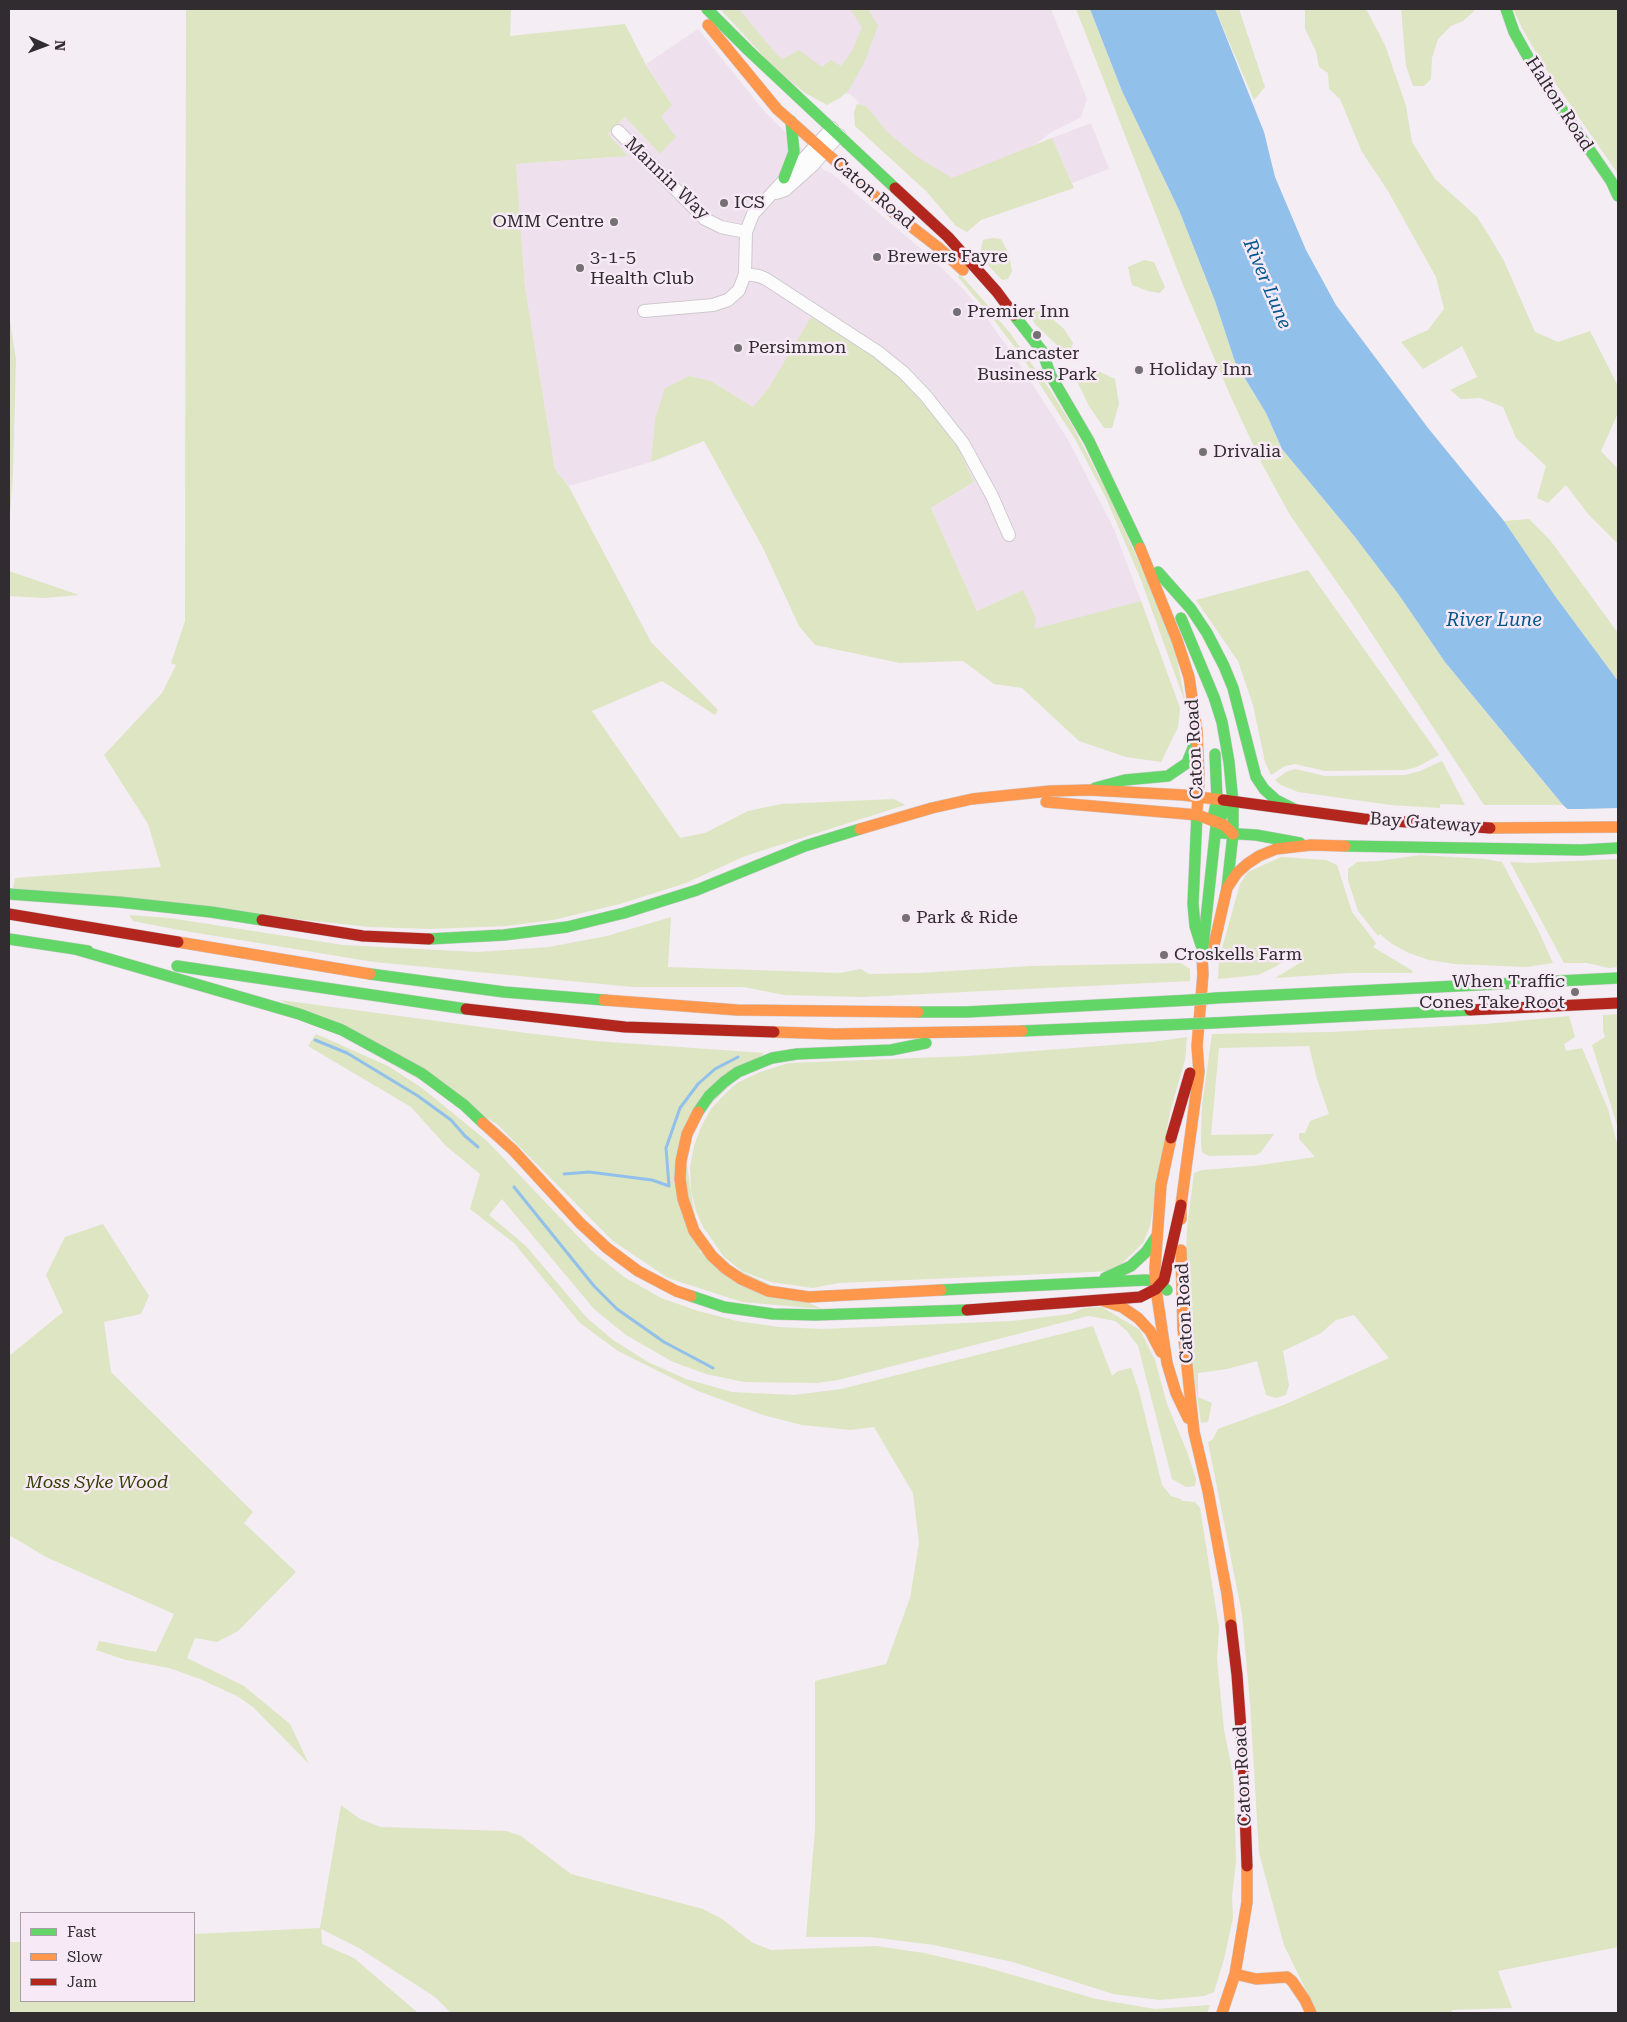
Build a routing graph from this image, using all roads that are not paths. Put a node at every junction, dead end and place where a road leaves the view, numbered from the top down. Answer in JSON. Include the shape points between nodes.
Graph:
{"nodes":[{"id":1,"x":696,"y":9,"type":"edge"},
{"id":2,"x":707,"y":9,"type":"edge"},
{"id":3,"x":1506,"y":9,"type":"edge"},
{"id":4,"x":790,"y":121,"type":"junction"},
{"id":5,"x":618,"y":131,"type":"dead end"},
{"id":6,"x":828,"y":140,"type":"junction"},
{"id":7,"x":784,"y":178,"type":"junction"},
{"id":8,"x":1618,"y":196,"type":"edge"},
{"id":9,"x":767,"y":197,"type":"junction"},
{"id":10,"x":746,"y":232,"type":"junction"},
{"id":11,"x":959,"y":249,"type":"junction"},
{"id":12,"x":951,"y":258,"type":"junction"},
{"id":13,"x":745,"y":274,"type":"junction"},
{"id":14,"x":644,"y":311,"type":"dead end"},
{"id":15,"x":1023,"y":345,"type":"dead end"},
{"id":16,"x":1033,"y":360,"type":"dead end"},
{"id":17,"x":1051,"y":376,"type":"junction"},
{"id":18,"x":1134,"y":533,"type":"junction"},
{"id":19,"x":1009,"y":535,"type":"dead end"},
{"id":20,"x":1158,"y":572,"type":"junction"},
{"id":21,"x":1205,"y":673,"type":"junction"},
{"id":22,"x":1209,"y":720,"type":"dead end"},
{"id":23,"x":1198,"y":731,"type":"junction"},
{"id":24,"x":1213,"y":744,"type":"dead end"},
{"id":25,"x":1089,"y":790,"type":"junction"},
{"id":26,"x":996,"y":796,"type":"junction"},
{"id":27,"x":1199,"y":796,"type":"junction"},
{"id":28,"x":1217,"y":800,"type":"junction"},
{"id":29,"x":1233,"y":803,"type":"junction"},
{"id":30,"x":1296,"y":810,"type":"junction"},
{"id":31,"x":1198,"y":815,"type":"junction"},
{"id":32,"x":1215,"y":824,"type":"junction"},
{"id":33,"x":1618,"y":827,"type":"edge"},
{"id":34,"x":1197,"y":831,"type":"junction"},
{"id":35,"x":1233,"y":834,"type":"junction"},
{"id":36,"x":1311,"y":845,"type":"junction"},
{"id":37,"x":1618,"y":848,"type":"edge"},
{"id":38,"x":1227,"y":888,"type":"junction"},
{"id":39,"x":9,"y":894,"type":"edge"},
{"id":40,"x":9,"y":914,"type":"edge"},
{"id":41,"x":9,"y":939,"type":"edge"},
{"id":42,"x":75,"y":949,"type":"junction"},
{"id":43,"x":1202,"y":949,"type":"junction"},
{"id":44,"x":1203,"y":974,"type":"junction"},
{"id":45,"x":1618,"y":978,"type":"edge"},
{"id":46,"x":1618,"y":1002,"type":"edge"},
{"id":47,"x":990,"y":1032,"type":"junction"},
{"id":48,"x":1197,"y":1046,"type":"junction"},
{"id":49,"x":1181,"y":1205,"type":"junction"},
{"id":50,"x":1156,"y":1237,"type":"junction"},
{"id":51,"x":1092,"y":1282,"type":"junction"},
{"id":52,"x":1157,"y":1285,"type":"junction"},
{"id":53,"x":1102,"y":1301,"type":"junction"},
{"id":54,"x":1182,"y":1307,"type":"junction"},
{"id":55,"x":1167,"y":1363,"type":"junction"},
{"id":56,"x":1194,"y":1432,"type":"junction"},
{"id":57,"x":1235,"y":1974,"type":"junction"},
{"id":58,"x":1222,"y":2013,"type":"edge"},
{"id":59,"x":1311,"y":2013,"type":"edge"}],
"edges":[{"from":1,"to":4,"type":"main road","name":"Caton Road","via":[[753,82]]},
{"from":2,"to":6,"type":"main road","via":[[748,50],[756,71],[777,94]]},
{"from":3,"to":8,"type":"main road","name":"Halton Road","via":[[1514,32],[1537,73]]},
{"from":4,"to":6,"type":"main road","name":"Caton Road"},
{"from":4,"to":7,"type":"main road","via":[[794,152]]},
{"from":5,"to":10,"type":"street","name":"Mannin Way","via":[[705,219],[721,227]]},
{"from":6,"to":7,"type":"street"},
{"from":6,"to":9,"type":"street","via":[[784,190]]},
{"from":6,"to":11,"type":"main road","name":"Caton Road","via":[[930,219]]},
{"from":6,"to":12,"type":"main road","name":"Caton Road","via":[[884,188],[902,207],[911,226]]},
{"from":7,"to":9,"type":"street"},
{"from":9,"to":10,"type":"street","via":[[752,214]]},
{"from":10,"to":13,"type":"street"},
{"from":11,"to":12,"type":"main road"},
{"from":11,"to":17,"type":"main road","name":"Caton Road","via":[[1042,351]]},
{"from":12,"to":15,"type":"main road","name":"Caton Road"},
{"from":13,"to":14,"type":"street","via":[[739,290],[728,300],[692,308]]},
{"from":13,"to":19,"type":"street","via":[[766,279],[878,352],[904,373],[964,443]]},
{"from":16,"to":17,"type":"main road","name":"Caton Road"},
{"from":17,"to":18,"type":"main road","name":"Caton Road","via":[[1089,441]]},
{"from":18,"to":20,"type":"main road","name":"Caton Road"},
{"from":18,"to":23,"type":"main road","name":"Caton Road","via":[[1178,640],[1189,678]]},
{"from":20,"to":21,"type":"main road","name":"Caton Road"},
{"from":20,"to":30,"type":"main road","via":[[1191,609],[1224,666],[1235,694],[1256,777],[1276,800]]},
{"from":21,"to":22,"type":"main road"},
{"from":21,"to":29,"type":"main road","name":"Caton Road","via":[[1222,722]]},
{"from":23,"to":25,"type":"main road","via":[[1187,763],[1178,771],[1168,776],[1108,783]]},
{"from":23,"to":27,"type":"main road","name":"Caton Road"},
{"from":24,"to":28,"type":"main road"},
{"from":25,"to":26,"type":"main road"},
{"from":25,"to":27,"type":"main road","name":"Bay Gateway"},
{"from":26,"to":31,"type":"main road"},
{"from":26,"to":39,"type":"main road","via":[[932,808],[804,846],[697,890],[640,908],[567,927],[504,935],[437,939],[363,936],[211,912]]},
{"from":27,"to":28,"type":"main road","name":"Bay Gateway"},
{"from":27,"to":31,"type":"main road","name":"Caton Road"},
{"from":28,"to":29,"type":"main road","name":"Bay Gateway"},
{"from":28,"to":32,"type":"main road"},
{"from":29,"to":30,"type":"main road","name":"Bay Gateway"},
{"from":29,"to":32,"type":"main road"},
{"from":29,"to":35,"type":"main road","name":"Caton Road"},
{"from":30,"to":33,"type":"main road","name":"Bay Gateway","via":[[1364,819],[1498,829]]},
{"from":31,"to":32,"type":"main road"},
{"from":31,"to":34,"type":"main road","name":"Caton Road"},
{"from":32,"to":34,"type":"main road"},
{"from":32,"to":35,"type":"main road"},
{"from":32,"to":43,"type":"main road"},
{"from":34,"to":43,"type":"main road","name":"Caton Road","via":[[1193,904]]},
{"from":35,"to":36,"type":"main road"},
{"from":35,"to":38,"type":"main road","name":"Caton Road"},
{"from":36,"to":37,"type":"main road","name":"Bay Gateway"},
{"from":36,"to":38,"type":"main road","name":"Caton Road","via":[[1276,849],[1260,856],[1237,873]]},
{"from":38,"to":44,"type":"main road","name":"Caton Road","via":[[1214,948]]},
{"from":40,"to":45,"type":"main road","bridge":true,"via":[[361,973],[504,992],[728,1010],[967,1012]]},
{"from":41,"to":42,"type":"main road"},
{"from":42,"to":47,"type":"main road","via":[[256,980],[625,1027],[834,1034]]},
{"from":42,"to":53,"type":"main road","via":[[300,1014],[376,1047],[421,1073],[464,1105],[607,1248],[638,1271],[698,1299],[724,1307],[816,1316]]},
{"from":43,"to":44,"type":"main road","name":"Caton Road"},
{"from":44,"to":48,"type":"main road","name":"Caton Road"},
{"from":46,"to":47,"type":"main road","bridge":true},
{"from":47,"to":51,"type":"main road","via":[[891,1050],[797,1054],[772,1058],[738,1072],[709,1096],[687,1134],[680,1179],[688,1216],[712,1256],[741,1279],[768,1292],[809,1297]]},
{"from":48,"to":49,"type":"main road","name":"Caton Road","via":[[1199,1072]]},
{"from":48,"to":50,"type":"main road","name":"Caton Road","via":[[1165,1164]]},
{"from":49,"to":52,"type":"main road","via":[[1167,1274]]},
{"from":49,"to":54,"type":"main road","name":"Caton Road"},
{"from":50,"to":51,"type":"main road","via":[[1131,1266]]},
{"from":50,"to":52,"type":"main road","name":"Caton Road"},
{"from":51,"to":52,"type":"main road"},
{"from":52,"to":53,"type":"main road","via":[[1140,1297]]},
{"from":52,"to":54,"type":"main road","via":[[1169,1292]]},
{"from":52,"to":55,"type":"main road","name":"Caton Road"},
{"from":53,"to":55,"type":"main road","via":[[1122,1307],[1144,1323]]},
{"from":54,"to":56,"type":"main road","name":"Caton Road"},
{"from":55,"to":56,"type":"main road","name":"Caton Road","via":[[1176,1393]]},
{"from":56,"to":57,"type":"main road","name":"Caton Road","via":[[1230,1609],[1237,1675],[1247,1840],[1247,1902]]},
{"from":57,"to":58,"type":"main road","name":"Caton Road"},
{"from":57,"to":59,"type":"main road","via":[[1256,1979],[1287,1978]]}]}
